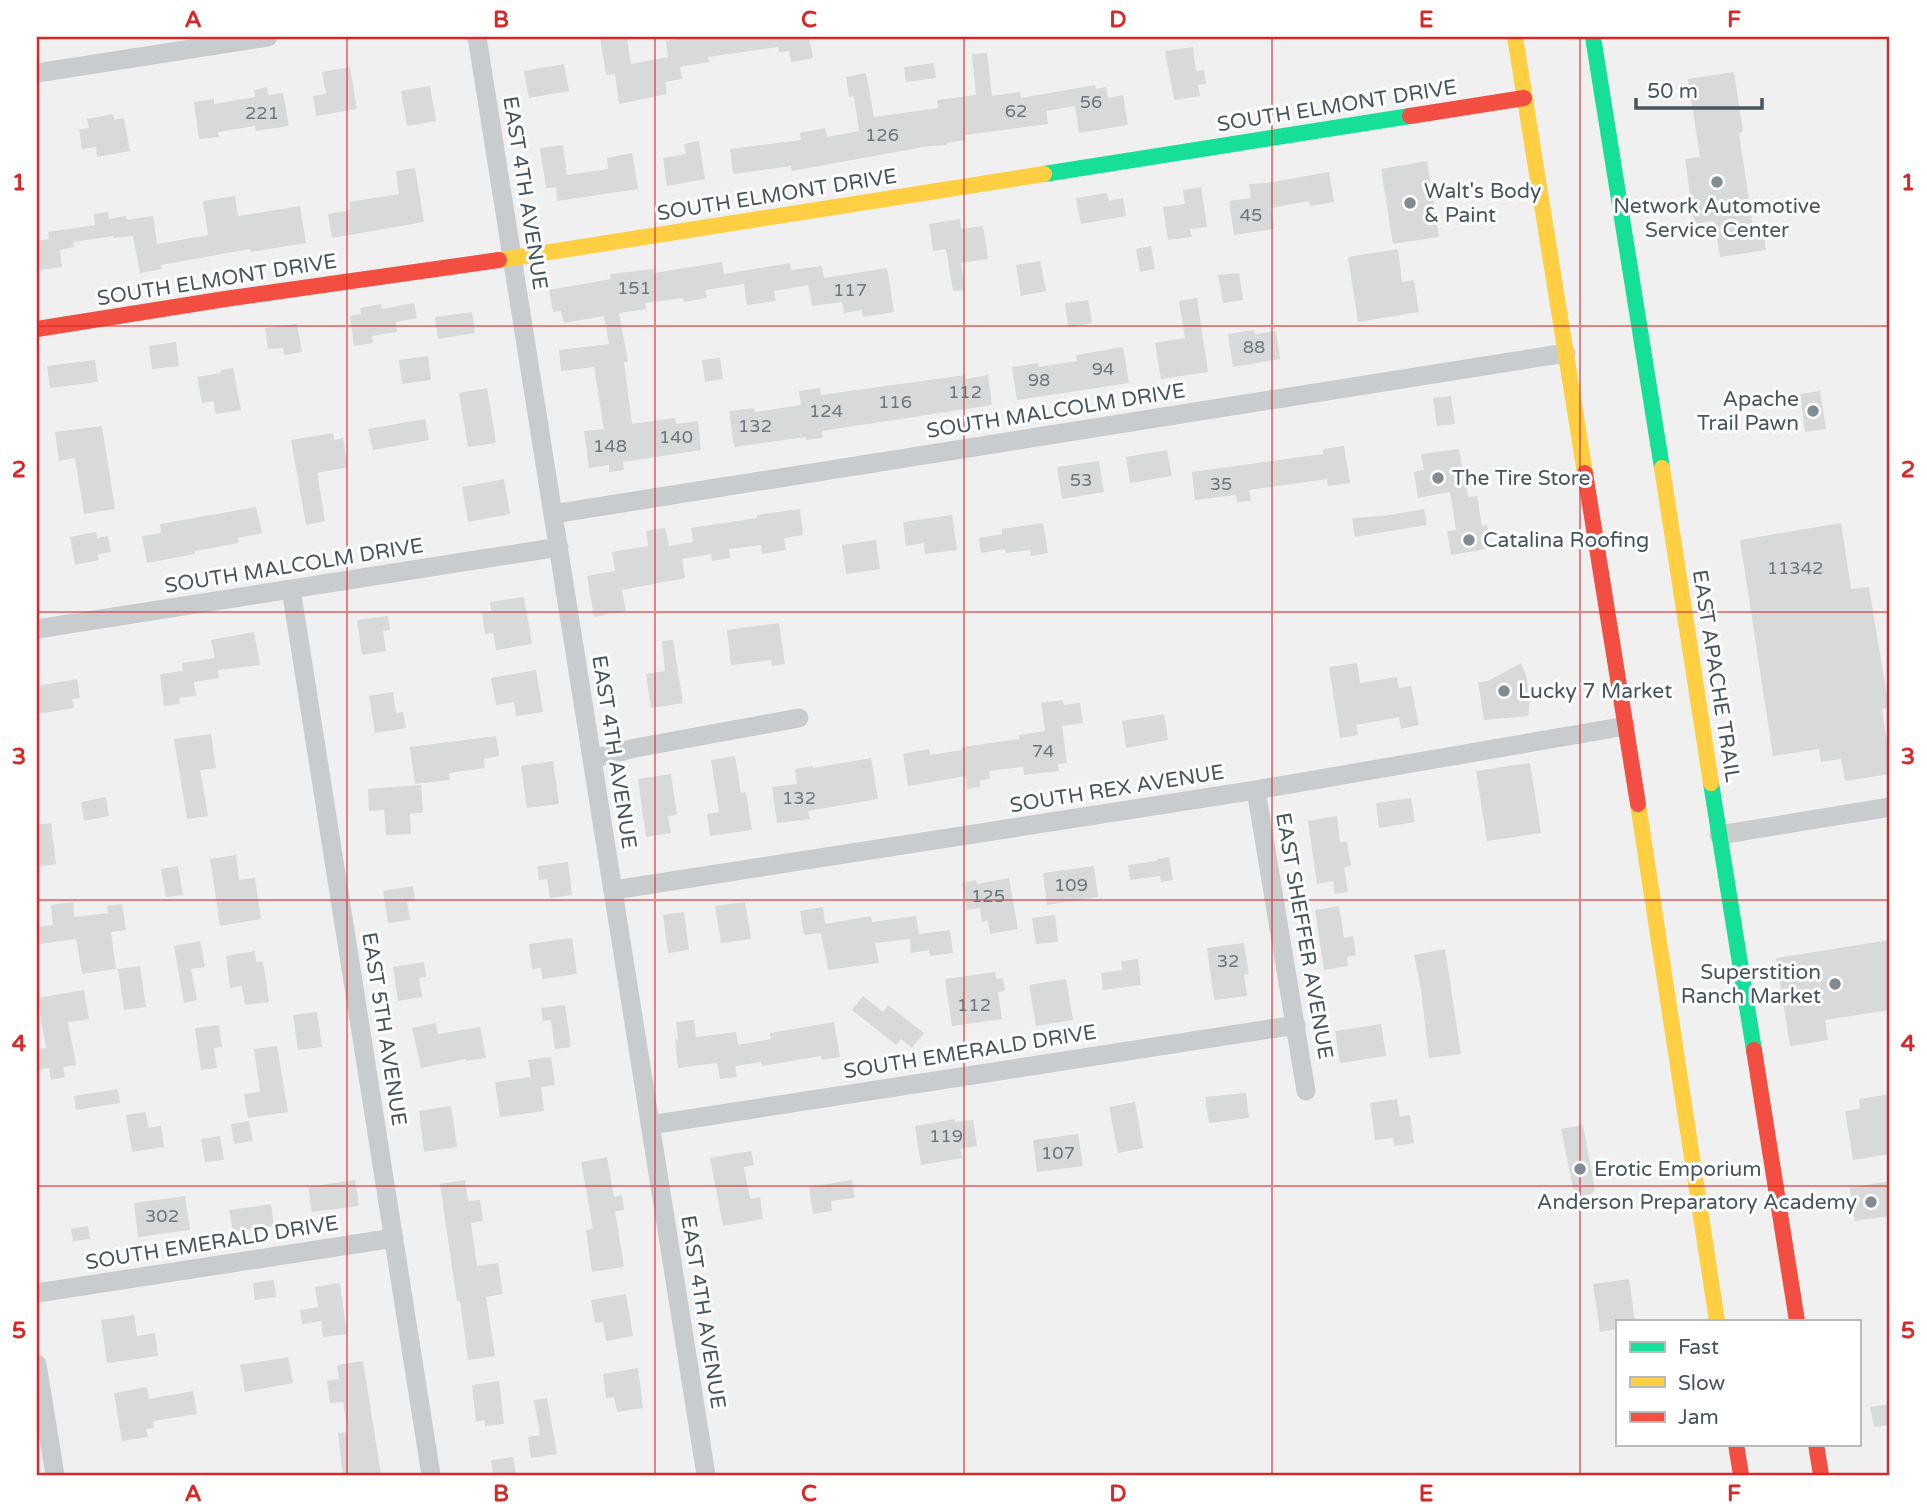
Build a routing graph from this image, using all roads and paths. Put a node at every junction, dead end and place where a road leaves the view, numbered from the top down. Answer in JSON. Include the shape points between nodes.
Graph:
{"nodes":[{"id":1,"x":268,"y":37,"type":"edge"},
{"id":2,"x":478,"y":37,"type":"edge"},
{"id":3,"x":1515,"y":37,"type":"edge"},
{"id":4,"x":1593,"y":37,"type":"edge"},
{"id":5,"x":37,"y":72,"type":"edge"},
{"id":6,"x":1524,"y":98,"type":"junction"},
{"id":7,"x":512,"y":258,"type":"junction"},
{"id":8,"x":37,"y":329,"type":"edge"},
{"id":9,"x":1566,"y":353,"type":"junction"},
{"id":10,"x":553,"y":514,"type":"junction"},
{"id":11,"x":559,"y":547,"type":"junction"},
{"id":12,"x":291,"y":590,"type":"junction"},
{"id":13,"x":37,"y":629,"type":"edge"},
{"id":14,"x":799,"y":718,"type":"dead end"},
{"id":15,"x":1626,"y":726,"type":"junction"},
{"id":16,"x":592,"y":758,"type":"junction"},
{"id":17,"x":1256,"y":790,"type":"junction"},
{"id":18,"x":1890,"y":807,"type":"edge"},
{"id":19,"x":1719,"y":835,"type":"junction"},
{"id":20,"x":614,"y":890,"type":"junction"},
{"id":21,"x":1296,"y":1025,"type":"junction"},
{"id":22,"x":1306,"y":1091,"type":"dead end"},
{"id":23,"x":650,"y":1125,"type":"junction"},
{"id":24,"x":394,"y":1238,"type":"junction"},
{"id":25,"x":37,"y":1293,"type":"edge"},
{"id":26,"x":1717,"y":1320,"type":"edge"},
{"id":27,"x":1797,"y":1320,"type":"edge"},
{"id":28,"x":37,"y":1364,"type":"edge"},
{"id":29,"x":1736,"y":1446,"type":"edge"},
{"id":30,"x":1815,"y":1446,"type":"edge"},
{"id":31,"x":55,"y":1475,"type":"edge"},
{"id":32,"x":431,"y":1475,"type":"edge"},
{"id":33,"x":706,"y":1475,"type":"edge"},
{"id":34,"x":1741,"y":1475,"type":"edge"},
{"id":35,"x":1821,"y":1475,"type":"edge"}],
"edges":[{"from":1,"to":5,"type":"street"},
{"from":2,"to":7,"type":"street","name":"EAST 4TH AVENUE"},
{"from":3,"to":6,"type":"main road"},
{"from":4,"to":19,"type":"main road","name":"EAST APACHE TRAIL"},
{"from":6,"to":7,"type":"main road","name":"SOUTH ELMONT DRIVE"},
{"from":6,"to":9,"type":"main road"},
{"from":7,"to":8,"type":"main road","name":"SOUTH ELMONT DRIVE"},
{"from":7,"to":10,"type":"street","name":"EAST 4TH AVENUE"},
{"from":9,"to":10,"type":"street","name":"SOUTH MALCOLM DRIVE"},
{"from":9,"to":15,"type":"main road"},
{"from":10,"to":11,"type":"street","name":"EAST 4TH AVENUE"},
{"from":11,"to":12,"type":"street","name":"SOUTH MALCOLM DRIVE"},
{"from":11,"to":16,"type":"street","name":"EAST 4TH AVENUE"},
{"from":12,"to":13,"type":"street","name":"SOUTH MALCOLM DRIVE"},
{"from":12,"to":24,"type":"street","name":"EAST 5TH AVENUE"},
{"from":14,"to":16,"type":"street"},
{"from":15,"to":17,"type":"street","name":"SOUTH REX AVENUE"},
{"from":15,"to":26,"type":"main road"},
{"from":16,"to":20,"type":"street","name":"EAST 4TH AVENUE"},
{"from":17,"to":20,"type":"street","name":"SOUTH REX AVENUE"},
{"from":17,"to":21,"type":"street","name":"EAST SHEFFER AVENUE"},
{"from":18,"to":19,"type":"street"},
{"from":19,"to":27,"type":"main road","name":"EAST APACHE TRAIL"},
{"from":20,"to":23,"type":"street","name":"EAST 4TH AVENUE"},
{"from":21,"to":22,"type":"street","name":"EAST SHEFFER AVENUE"},
{"from":21,"to":23,"type":"street","name":"SOUTH EMERALD DRIVE"},
{"from":23,"to":33,"type":"street","name":"EAST 4TH AVENUE"},
{"from":24,"to":25,"type":"street","name":"SOUTH EMERALD DRIVE"},
{"from":24,"to":32,"type":"street","name":"EAST 5TH AVENUE"},
{"from":28,"to":31,"type":"street"},
{"from":29,"to":34,"type":"main road"},
{"from":30,"to":35,"type":"main road"}]}
